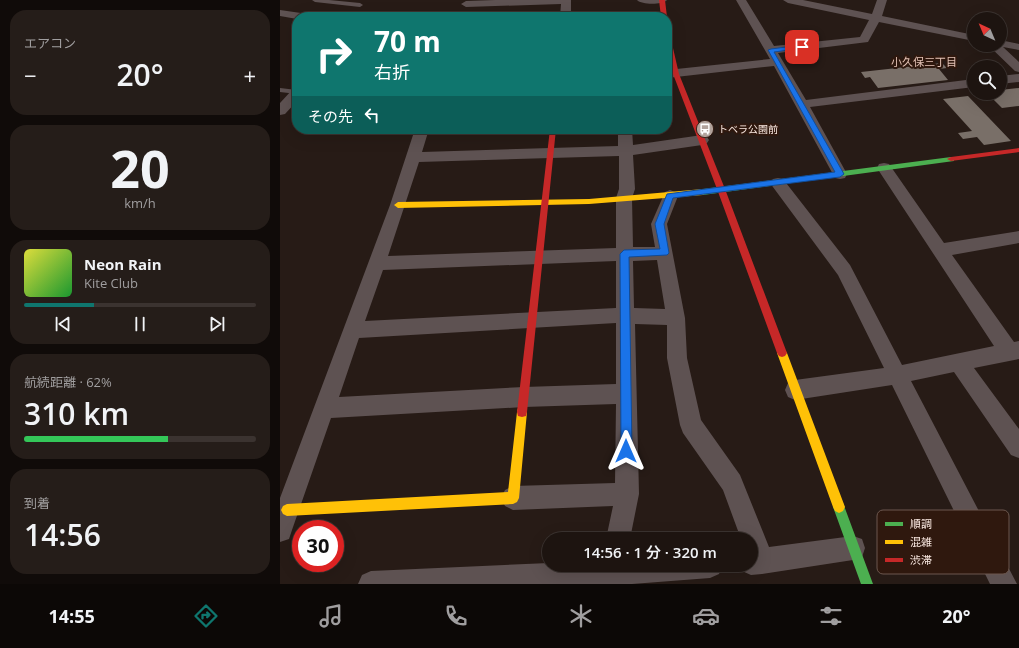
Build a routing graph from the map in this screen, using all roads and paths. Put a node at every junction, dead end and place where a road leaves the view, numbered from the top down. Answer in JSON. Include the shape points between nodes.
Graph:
{"nodes":[{"id":1,"x":315,"y":0,"type":"edge"},
{"id":2,"x":642,"y":0,"type":"edge"},
{"id":3,"x":662,"y":0,"type":"edge"},
{"id":4,"x":741,"y":0,"type":"edge"},
{"id":5,"x":788,"y":0,"type":"edge"},
{"id":6,"x":882,"y":0,"type":"edge"},
{"id":7,"x":466,"y":2,"type":"edge"},
{"id":8,"x":360,"y":5,"type":"dead end"},
{"id":9,"x":463,"y":12,"type":"edge"},
{"id":10,"x":565,"y":12,"type":"edge"},
{"id":11,"x":663,"y":12,"type":"edge"},
{"id":12,"x":280,"y":13,"type":"edge"},
{"id":13,"x":292,"y":15,"type":"edge"},
{"id":14,"x":876,"y":17,"type":"junction"},
{"id":15,"x":967,"y":36,"type":"edge"},
{"id":16,"x":1007,"y":44,"type":"edge"},
{"id":17,"x":1019,"y":47,"type":"edge"},
{"id":18,"x":771,"y":50,"type":"junction"},
{"id":19,"x":1002,"y":52,"type":"edge"},
{"id":20,"x":778,"y":62,"type":"junction"},
{"id":21,"x":1019,"y":68,"type":"edge"},
{"id":22,"x":672,"y":74,"type":"edge"},
{"id":23,"x":672,"y":76,"type":"edge"},
{"id":24,"x":1019,"y":78,"type":"edge"},
{"id":25,"x":1007,"y":79,"type":"edge"},
{"id":26,"x":967,"y":85,"type":"edge"},
{"id":27,"x":280,"y":90,"type":"edge"},
{"id":28,"x":292,"y":91,"type":"edge"},
{"id":29,"x":292,"y":98,"type":"edge"},
{"id":30,"x":802,"y":104,"type":"junction"},
{"id":31,"x":280,"y":111,"type":"edge"},
{"id":32,"x":421,"y":134,"type":"edge"},
{"id":33,"x":552,"y":134,"type":"edge"},
{"id":34,"x":625,"y":134,"type":"edge"},
{"id":35,"x":702,"y":140,"type":"junction"},
{"id":36,"x":1019,"y":150,"type":"edge"},
{"id":37,"x":626,"y":151,"type":"junction"},
{"id":38,"x":550,"y":153,"type":"junction"},
{"id":39,"x":414,"y":157,"type":"junction"},
{"id":40,"x":884,"y":168,"type":"junction"},
{"id":41,"x":840,"y":174,"type":"junction"},
{"id":42,"x":778,"y":183,"type":"junction"},
{"id":43,"x":721,"y":189,"type":"junction"},
{"id":44,"x":670,"y":196,"type":"junction"},
{"id":45,"x":624,"y":198,"type":"junction"},
{"id":46,"x":544,"y":203,"type":"junction"},
{"id":47,"x":398,"y":205,"type":"junction"},
{"id":48,"x":1019,"y":237,"type":"edge"},
{"id":49,"x":941,"y":250,"type":"junction"},
{"id":50,"x":664,"y":253,"type":"junction"},
{"id":51,"x":624,"y":254,"type":"junction"},
{"id":52,"x":538,"y":257,"type":"junction"},
{"id":53,"x":377,"y":263,"type":"junction"},
{"id":54,"x":625,"y":315,"type":"junction"},
{"id":55,"x":676,"y":318,"type":"junction"},
{"id":56,"x":532,"y":321,"type":"junction"},
{"id":57,"x":353,"y":330,"type":"junction"},
{"id":58,"x":1014,"y":351,"type":"edge"},
{"id":59,"x":959,"y":363,"type":"junction"},
{"id":60,"x":897,"y":375,"type":"junction"},
{"id":61,"x":794,"y":390,"type":"junction"},
{"id":62,"x":626,"y":394,"type":"junction"},
{"id":63,"x":524,"y":397,"type":"junction"},
{"id":64,"x":324,"y":408,"type":"junction"},
{"id":65,"x":1019,"y":447,"type":"edge"},
{"id":66,"x":627,"y":494,"type":"junction"},
{"id":67,"x":513,"y":498,"type":"junction"},
{"id":68,"x":966,"y":510,"type":"edge"},
{"id":69,"x":283,"y":520,"type":"edge"},
{"id":70,"x":619,"y":532,"type":"edge"},
{"id":71,"x":747,"y":532,"type":"edge"},
{"id":72,"x":853,"y":548,"type":"junction"},
{"id":73,"x":758,"y":561,"type":"edge"},
{"id":74,"x":635,"y":572,"type":"edge"},
{"id":75,"x":613,"y":574,"type":"edge"},
{"id":76,"x":999,"y":574,"type":"edge"},
{"id":77,"x":371,"y":584,"type":"edge"},
{"id":78,"x":867,"y":584,"type":"edge"},
{"id":79,"x":1004,"y":584,"type":"edge"}],
"edges":[{"from":1,"to":8,"type":"lane"},
{"from":2,"to":3,"type":"street"},
{"from":3,"to":11,"type":"street"},
{"from":4,"to":18,"type":"street"},
{"from":5,"to":14,"type":"street"},
{"from":6,"to":14,"type":"street"},
{"from":7,"to":9,"type":"street"},
{"from":7,"to":10,"type":"street","via":[[566,2]]},
{"from":12,"to":13,"type":"street"},
{"from":14,"to":15,"type":"street"},
{"from":14,"to":18,"type":"street","via":[[864,40]]},
{"from":16,"to":17,"type":"street"},
{"from":18,"to":20,"type":"street"},
{"from":19,"to":21,"type":"street"},
{"from":20,"to":22,"type":"street"},
{"from":20,"to":30,"type":"street"},
{"from":23,"to":35,"type":"street"},
{"from":24,"to":25,"type":"street"},
{"from":26,"to":30,"type":"street"},
{"from":27,"to":28,"type":"lane"},
{"from":29,"to":31,"type":"street"},
{"from":30,"to":41,"type":"street"},
{"from":32,"to":39,"type":"street"},
{"from":33,"to":38,"type":"street"},
{"from":34,"to":37,"type":"street"},
{"from":35,"to":37,"type":"street"},
{"from":35,"to":43,"type":"street"},
{"from":36,"to":40,"type":"street"},
{"from":37,"to":38,"type":"street"},
{"from":37,"to":45,"type":"street","via":[[627,189]]},
{"from":38,"to":39,"type":"street"},
{"from":38,"to":46,"type":"street"},
{"from":39,"to":47,"type":"street"},
{"from":40,"to":41,"type":"street"},
{"from":40,"to":49,"type":"street"},
{"from":41,"to":42,"type":"street"},
{"from":42,"to":43,"type":"street"},
{"from":42,"to":60,"type":"street","via":[[844,270]]},
{"from":43,"to":44,"type":"street"},
{"from":43,"to":61,"type":"street"},
{"from":44,"to":45,"type":"street"},
{"from":44,"to":50,"type":"street","via":[[660,224]]},
{"from":45,"to":46,"type":"street"},
{"from":45,"to":51,"type":"street"},
{"from":46,"to":47,"type":"street"},
{"from":46,"to":52,"type":"street"},
{"from":47,"to":53,"type":"street"},
{"from":48,"to":49,"type":"street"},
{"from":49,"to":58,"type":"street"},
{"from":50,"to":51,"type":"street"},
{"from":50,"to":55,"type":"street"},
{"from":51,"to":52,"type":"street"},
{"from":51,"to":54,"type":"street"},
{"from":52,"to":53,"type":"street"},
{"from":52,"to":56,"type":"street"},
{"from":53,"to":57,"type":"street"},
{"from":54,"to":55,"type":"street"},
{"from":54,"to":56,"type":"street"},
{"from":54,"to":62,"type":"street"},
{"from":55,"to":71,"type":"street","via":[[677,358],[691,425],[732,483]]},
{"from":56,"to":57,"type":"street"},
{"from":56,"to":63,"type":"street"},
{"from":57,"to":64,"type":"street"},
{"from":58,"to":59,"type":"street"},
{"from":59,"to":60,"type":"street"},
{"from":59,"to":65,"type":"street"},
{"from":60,"to":61,"type":"street"},
{"from":60,"to":68,"type":"street"},
{"from":61,"to":72,"type":"street"},
{"from":62,"to":63,"type":"street"},
{"from":62,"to":66,"type":"street"},
{"from":63,"to":64,"type":"street"},
{"from":63,"to":67,"type":"street"},
{"from":64,"to":69,"type":"street"},
{"from":66,"to":67,"type":"street"},
{"from":66,"to":70,"type":"street"},
{"from":67,"to":69,"type":"street"},
{"from":72,"to":73,"type":"street"},
{"from":72,"to":78,"type":"street"},
{"from":74,"to":75,"type":"street"},
{"from":75,"to":77,"type":"street"},
{"from":76,"to":79,"type":"street"}]}
